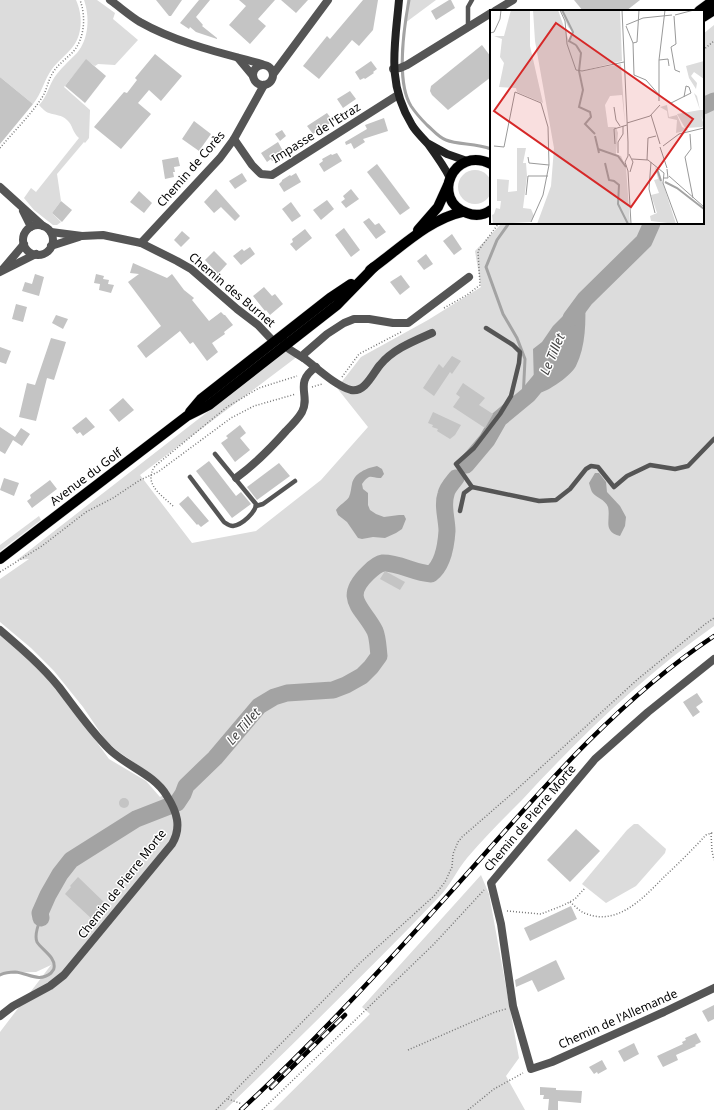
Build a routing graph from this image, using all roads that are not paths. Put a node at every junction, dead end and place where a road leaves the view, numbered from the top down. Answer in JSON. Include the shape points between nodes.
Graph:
{"nodes":[{"id":1,"x":110,"y":0,"type":"edge"},
{"id":2,"x":328,"y":0,"type":"edge"},
{"id":3,"x":399,"y":0,"type":"edge"},
{"id":4,"x":404,"y":0,"type":"edge"},
{"id":5,"x":472,"y":0,"type":"edge"},
{"id":6,"x":505,"y":0,"type":"edge"},
{"id":7,"x":513,"y":0,"type":"edge"},
{"id":8,"x":714,"y":0,"type":"edge"},
{"id":9,"x":498,"y":9,"type":"edge"},
{"id":10,"x":700,"y":10,"type":"edge"},
{"id":11,"x":714,"y":10,"type":"edge"},
{"id":12,"x":490,"y":14,"type":"edge"},
{"id":13,"x":704,"y":16,"type":"edge"},
{"id":14,"x":397,"y":24,"type":"junction"},
{"id":15,"x":468,"y":27,"type":"junction"},
{"id":16,"x":286,"y":56,"type":"junction"},
{"id":17,"x":237,"y":58,"type":"junction"},
{"id":18,"x":263,"y":64,"type":"junction"},
{"id":19,"x":400,"y":67,"type":"junction"},
{"id":20,"x":274,"y":73,"type":"junction"},
{"id":21,"x":254,"y":79,"type":"junction"},
{"id":22,"x":264,"y":85,"type":"junction"},
{"id":23,"x":398,"y":95,"type":"junction"},
{"id":24,"x":253,"y":106,"type":"junction"},
{"id":25,"x":234,"y":139,"type":"junction"},
{"id":26,"x":427,"y":143,"type":"junction"},
{"id":27,"x":467,"y":161,"type":"junction"},
{"id":28,"x":488,"y":162,"type":"edge"},
{"id":29,"x":449,"y":182,"type":"junction"},
{"id":30,"x":0,"y":187,"type":"edge"},
{"id":31,"x":18,"y":203,"type":"junction"},
{"id":32,"x":490,"y":210,"type":"edge"},
{"id":33,"x":462,"y":212,"type":"junction"},
{"id":34,"x":43,"y":226,"type":"junction"},
{"id":35,"x":31,"y":227,"type":"junction"},
{"id":36,"x":51,"y":232,"type":"junction"},
{"id":37,"x":82,"y":236,"type":"junction"},
{"id":38,"x":141,"y":243,"type":"junction"},
{"id":39,"x":24,"y":244,"type":"junction"},
{"id":40,"x":402,"y":245,"type":"junction"},
{"id":41,"x":51,"y":246,"type":"junction"},
{"id":42,"x":36,"y":254,"type":"junction"},
{"id":43,"x":374,"y":267,"type":"junction"},
{"id":44,"x":0,"y":274,"type":"edge"},
{"id":45,"x":469,"y":277,"type":"dead end"},
{"id":46,"x":486,"y":328,"type":"dead end"},
{"id":47,"x":290,"y":329,"type":"junction"},
{"id":48,"x":432,"y":333,"type":"dead end"},
{"id":49,"x":274,"y":342,"type":"junction"},
{"id":50,"x":285,"y":345,"type":"junction"},
{"id":51,"x":304,"y":358,"type":"junction"},
{"id":52,"x":312,"y":370,"type":"junction"},
{"id":53,"x":187,"y":416,"type":"junction"},
{"id":54,"x":714,"y":439,"type":"edge"},
{"id":55,"x":216,"y":454,"type":"dead end"},
{"id":56,"x":190,"y":477,"type":"dead end"},
{"id":57,"x":236,"y":478,"type":"junction"},
{"id":58,"x":295,"y":481,"type":"dead end"},
{"id":59,"x":472,"y":487,"type":"junction"},
{"id":60,"x":256,"y":506,"type":"junction"},
{"id":61,"x":460,"y":511,"type":"dead end"},
{"id":62,"x":0,"y":559,"type":"edge"},
{"id":63,"x":0,"y":630,"type":"edge"},
{"id":64,"x":714,"y":659,"type":"edge"},
{"id":65,"x":714,"y":988,"type":"edge"},
{"id":66,"x":0,"y":1016,"type":"edge"},
{"id":67,"x":531,"y":1068,"type":"joint"}],
"edges":[{"from":1,"to":17,"type":"street","via":[[157,31]]},
{"from":2,"to":16,"type":"street"},
{"from":3,"to":14,"type":"main road"},
{"from":4,"to":14,"type":"main road"},
{"from":5,"to":15,"type":"lane","via":[[468,7]]},
{"from":6,"to":9,"type":"lane"},
{"from":7,"to":9,"type":"street"},
{"from":8,"to":10,"type":"main road"},
{"from":11,"to":13,"type":"main road"},
{"from":12,"to":15,"type":"street"},
{"from":14,"to":19,"type":"main road","via":[[394,52]]},
{"from":15,"to":19,"type":"street"},
{"from":16,"to":18,"type":"street"},
{"from":16,"to":20,"type":"street"},
{"from":17,"to":18,"type":"street"},
{"from":17,"to":21,"type":"street"},
{"from":18,"to":20,"type":"street","via":[[270,67]]},
{"from":18,"to":21,"type":"street","via":[[256,67]]},
{"from":19,"to":23,"type":"main road"},
{"from":20,"to":22,"type":"street","via":[[271,83]]},
{"from":21,"to":22,"type":"street"},
{"from":21,"to":24,"type":"street","name":"Chemin de Corès"},
{"from":22,"to":24,"type":"street","name":"Chemin de Corès"},
{"from":23,"to":25,"type":"street","name":"Impasse de l'Etraz","via":[[272,175],[261,174]]},
{"from":23,"to":26,"type":"main road","via":[[413,127]]},
{"from":24,"to":25,"type":"street","name":"Chemin de Corès"},
{"from":25,"to":38,"type":"street","name":"Chemin de Corès","via":[[220,158]]},
{"from":26,"to":27,"type":"main road"},
{"from":26,"to":29,"type":"main road","via":[[443,164]]},
{"from":27,"to":28,"type":"main road"},
{"from":27,"to":29,"type":"main road","via":[[454,171]]},
{"from":29,"to":33,"type":"main road","via":[[452,201]]},
{"from":29,"to":40,"type":"main road","via":[[438,207]]},
{"from":30,"to":31,"type":"street"},
{"from":31,"to":34,"type":"street"},
{"from":31,"to":35,"type":"street"},
{"from":32,"to":33,"type":"main road","via":[[479,215]]},
{"from":33,"to":40,"type":"main road","via":[[445,217]]},
{"from":34,"to":35,"type":"street"},
{"from":34,"to":36,"type":"street"},
{"from":35,"to":39,"type":"street","via":[[24,235]]},
{"from":36,"to":37,"type":"street","name":"Chemin des Burnet"},
{"from":36,"to":41,"type":"street"},
{"from":37,"to":38,"type":"street","name":"Chemin des Burnet","via":[[103,235]]},
{"from":37,"to":41,"type":"street","name":"Chemin des Burnet"},
{"from":38,"to":49,"type":"street","name":"Chemin des Burnet","via":[[191,269],[258,325]]},
{"from":39,"to":42,"type":"street","via":[[28,251]]},
{"from":39,"to":44,"type":"street"},
{"from":40,"to":43,"type":"main road"},
{"from":41,"to":42,"type":"street","via":[[45,253]]},
{"from":42,"to":44,"type":"street"},
{"from":43,"to":47,"type":"main road"},
{"from":43,"to":50,"type":"main road","via":[[337,305]]},
{"from":45,"to":51,"type":"street","via":[[408,323],[369,318],[349,321],[326,334],[304,354]]},
{"from":46,"to":59,"type":"lane","via":[[520,352],[511,396],[474,448],[456,464]]},
{"from":47,"to":49,"type":"main road"},
{"from":47,"to":50,"type":"street","via":[[283,342]]},
{"from":48,"to":52,"type":"street","via":[[389,356],[360,389],[348,389]]},
{"from":49,"to":53,"type":"main road","via":[[201,399]]},
{"from":50,"to":51,"type":"street"},
{"from":50,"to":53,"type":"main road","via":[[209,405]]},
{"from":51,"to":52,"type":"street"},
{"from":52,"to":57,"type":"street","via":[[304,379],[304,408],[298,418],[264,455]]},
{"from":53,"to":62,"type":"main road","name":"Avenue du Golf"},
{"from":54,"to":59,"type":"lane","via":[[688,466],[675,469],[650,465],[628,476],[614,487],[598,467],[591,466],[556,500],[539,502]]},
{"from":55,"to":57,"type":"lane"},
{"from":56,"to":60,"type":"lane","via":[[228,525],[234,526],[242,522],[254,512]]},
{"from":57,"to":60,"type":"lane"},
{"from":58,"to":60,"type":"lane","via":[[263,504]]},
{"from":59,"to":61,"type":"lane","via":[[464,493]]},
{"from":63,"to":66,"type":"street","name":"Chemin de Pierre Morte","via":[[50,676],[109,749],[149,777],[166,794],[177,817],[178,831],[172,844],[71,968],[50,986]]},
{"from":64,"to":67,"type":"street","name":"Chemin de Pierre Morte","via":[[595,759],[491,883],[501,924],[513,1006]]},
{"from":65,"to":67,"type":"street","name":"Chemin de l'Allemande","via":[[552,1062]]}]}
